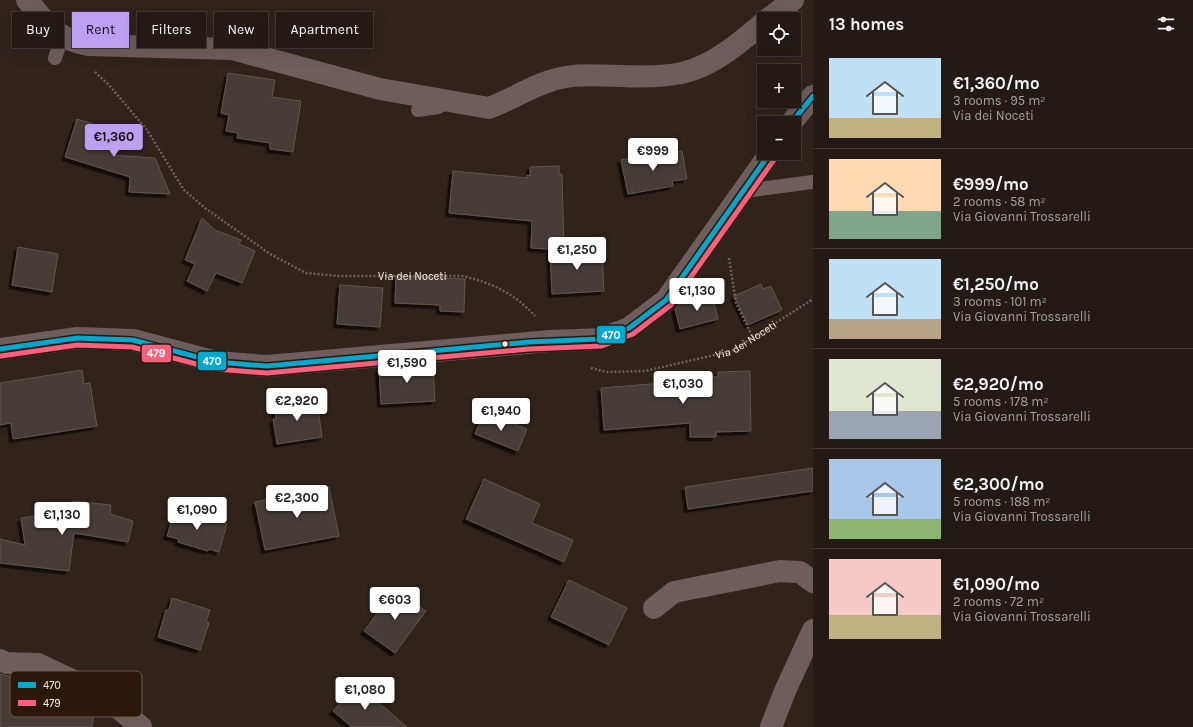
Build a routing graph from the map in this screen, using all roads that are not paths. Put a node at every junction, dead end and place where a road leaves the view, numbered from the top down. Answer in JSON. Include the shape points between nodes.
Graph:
{"nodes":[{"id":1,"x":27,"y":0,"type":"edge"},
{"id":2,"x":792,"y":0,"type":"edge"},
{"id":3,"x":37,"y":12,"type":"edge"},
{"id":4,"x":777,"y":12,"type":"edge"},
{"id":5,"x":757,"y":28,"type":"edge"},
{"id":6,"x":64,"y":38,"type":"edge"},
{"id":7,"x":58,"y":48,"type":"edge"},
{"id":8,"x":55,"y":58,"type":"dead end"},
{"id":9,"x":813,"y":96,"type":"edge"},
{"id":10,"x":448,"y":101,"type":"junction"},
{"id":11,"x":418,"y":110,"type":"dead end"},
{"id":12,"x":797,"y":116,"type":"edge"},
{"id":13,"x":765,"y":160,"type":"edge"},
{"id":14,"x":813,"y":182,"type":"edge"},
{"id":15,"x":744,"y":191,"type":"junction"},
{"id":16,"x":0,"y":349,"type":"edge"},
{"id":17,"x":813,"y":582,"type":"edge"},
{"id":18,"x":654,"y":608,"type":"dead end"},
{"id":19,"x":813,"y":630,"type":"edge"},
{"id":20,"x":0,"y":660,"type":"edge"},
{"id":21,"x":53,"y":671,"type":"edge"},
{"id":22,"x":129,"y":717,"type":"edge"},
{"id":23,"x":141,"y":727,"type":"edge"},
{"id":24,"x":771,"y":727,"type":"edge"}],
"edges":[{"from":1,"to":3,"type":"street"},
{"from":2,"to":4,"type":"street"},
{"from":5,"to":10,"type":"street","via":[[712,60],[683,73],[652,77],[562,78],[539,85],[489,108]]},
{"from":6,"to":10,"type":"street","via":[[88,45],[232,49],[380,89]]},
{"from":7,"to":8,"type":"lane"},
{"from":9,"to":12,"type":"street"},
{"from":10,"to":11,"type":"lane","via":[[438,107]]},
{"from":13,"to":15,"type":"street"},
{"from":14,"to":15,"type":"lane"},
{"from":15,"to":16,"type":"street","bridge":true,"via":[[666,300],[629,328],[600,339],[550,341],[267,366],[216,362],[133,340],[77,338]]},
{"from":17,"to":18,"type":"street","via":[[800,572],[780,571],[674,592]]},
{"from":19,"to":24,"type":"street"},
{"from":20,"to":21,"type":"street","via":[[7,663],[38,664]]},
{"from":22,"to":23,"type":"street"}]}
